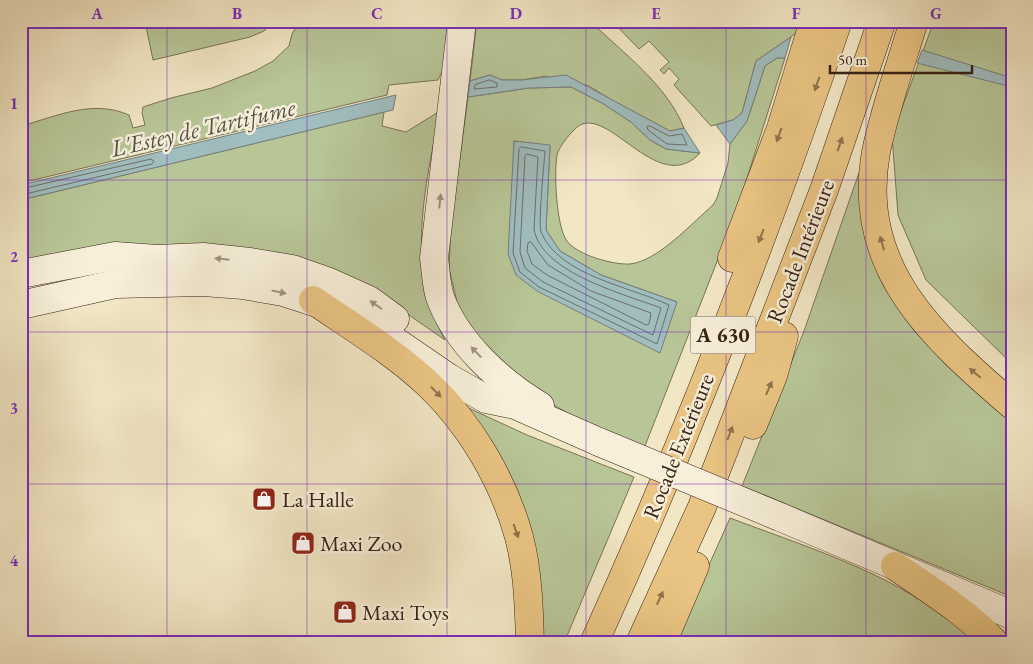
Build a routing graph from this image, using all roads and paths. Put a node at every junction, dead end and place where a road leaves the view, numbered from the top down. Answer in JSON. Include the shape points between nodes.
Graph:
{"nodes":[{"id":1,"x":462,"y":21,"type":"edge"},
{"id":2,"x":814,"y":21,"type":"edge"},
{"id":3,"x":838,"y":21,"type":"edge"},
{"id":4,"x":882,"y":21,"type":"edge"},
{"id":5,"x":914,"y":21,"type":"edge"},
{"id":6,"x":824,"y":190,"type":"junction"},
{"id":7,"x":159,"y":271,"type":"junction"},
{"id":8,"x":21,"y":274,"type":"edge"},
{"id":9,"x":21,"y":287,"type":"edge"},
{"id":10,"x":313,"y":300,"type":"junction"},
{"id":11,"x":21,"y":304,"type":"edge"},
{"id":12,"x":21,"y":322,"type":"edge"},
{"id":13,"x":515,"y":405,"type":"junction"},
{"id":14,"x":1012,"y":405,"type":"edge"},
{"id":15,"x":599,"y":442,"type":"junction"},
{"id":16,"x":895,"y":566,"type":"junction"},
{"id":17,"x":611,"y":606,"type":"junction"},
{"id":18,"x":1012,"y":614,"type":"edge"},
{"id":19,"x":530,"y":643,"type":"edge"},
{"id":20,"x":594,"y":643,"type":"edge"},
{"id":21,"x":640,"y":643,"type":"edge"},
{"id":22,"x":662,"y":643,"type":"edge"},
{"id":23,"x":995,"y":643,"type":"edge"}],
"edges":[{"from":15,"to":1,"type":"main road","one_way":true,"via":[[526,398],[508,383],[472,349],[451,320],[439,295],[434,258]]},
{"from":2,"to":17,"type":"highway","one_way":true,"via":[[778,137],[621,544]]},
{"from":3,"to":17,"type":"highway","name":"Rocade Extérieure","number":"A 630","one_way":true,"via":[[800,135],[694,409]]},
{"from":6,"to":4,"type":"highway","name":"Rocade Intérieure","number":"A 630","one_way":true},
{"from":14,"to":5,"type":"highway","one_way":true,"via":[[919,318],[894,280],[881,242],[873,180],[876,153]]},
{"from":21,"to":6,"type":"highway","name":"Rocade Intérieure","number":"A 630","one_way":true,"via":[[702,506]]},
{"from":22,"to":6,"type":"highway","one_way":true,"via":[[773,376]]},
{"from":7,"to":8,"type":"main road","via":[[114,256]]},
{"from":7,"to":9,"type":"main road","via":[[114,266]]},
{"from":7,"to":10,"type":"main road","one_way":true,"via":[[203,282],[243,285]]},
{"from":7,"to":11,"type":"main road"},
{"from":7,"to":12,"type":"main road"},
{"from":13,"to":7,"type":"main road","one_way":true,"via":[[369,300],[329,282],[292,269],[202,257]]},
{"from":10,"to":13,"type":"main road","via":[[360,317],[449,378],[486,399]]},
{"from":10,"to":19,"type":"highway","one_way":true,"via":[[407,366],[448,405],[469,432],[502,493],[519,536],[529,606]]},
{"from":13,"to":15,"type":"main road"},
{"from":15,"to":16,"type":"main road","bridge":true},
{"from":16,"to":18,"type":"main road"},
{"from":16,"to":23,"type":"highway","via":[[979,625]]},
{"from":17,"to":20,"type":"highway","name":"Rocade Extérieure","number":"A 630"}]}
